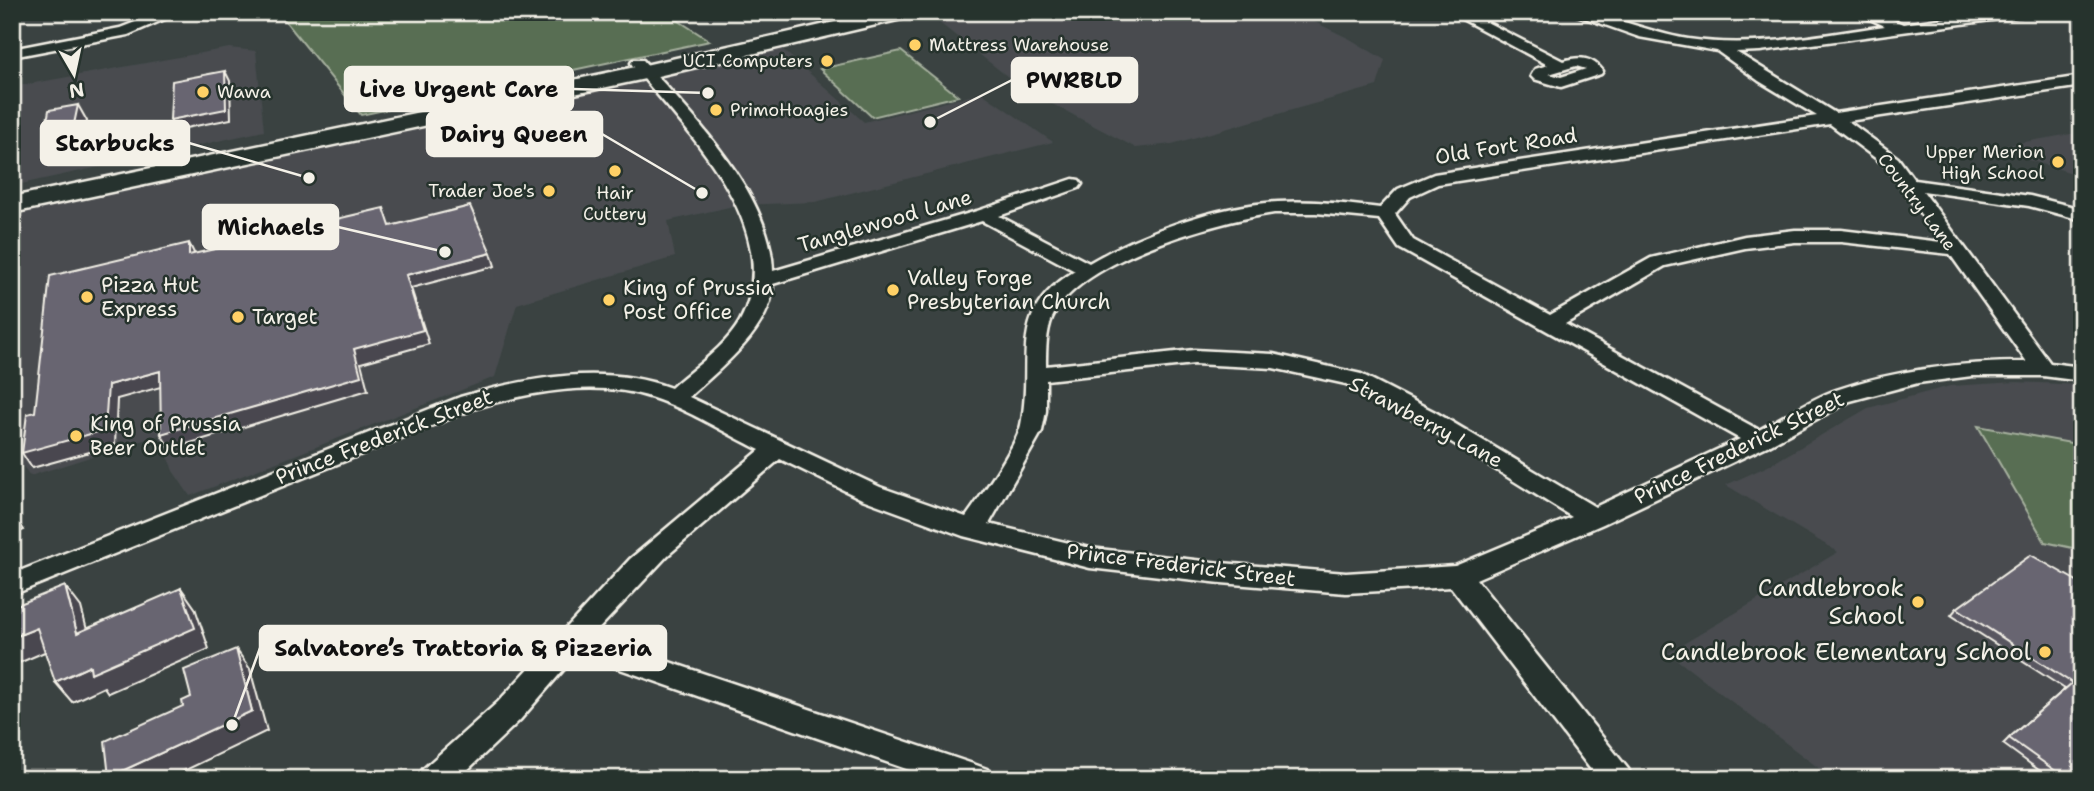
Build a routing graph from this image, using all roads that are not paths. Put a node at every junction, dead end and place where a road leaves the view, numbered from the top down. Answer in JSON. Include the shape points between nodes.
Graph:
{"nodes":[{"id":1,"x":174,"y":12,"type":"edge"},
{"id":2,"x":864,"y":12,"type":"edge"},
{"id":3,"x":905,"y":12,"type":"edge"},
{"id":4,"x":1455,"y":12,"type":"edge"},
{"id":5,"x":1575,"y":12,"type":"edge"},
{"id":6,"x":1862,"y":12,"type":"edge"},
{"id":7,"x":2021,"y":12,"type":"edge"},
{"id":8,"x":1903,"y":28,"type":"junction"},
{"id":9,"x":1722,"y":48,"type":"junction"},
{"id":10,"x":12,"y":53,"type":"edge"},
{"id":11,"x":1561,"y":66,"type":"dead end"},
{"id":12,"x":641,"y":67,"type":"junction"},
{"id":13,"x":2082,"y":81,"type":"edge"},
{"id":14,"x":1836,"y":120,"type":"junction"},
{"id":15,"x":243,"y":151,"type":"junction"},
{"id":16,"x":1073,"y":184,"type":"dead end"},
{"id":17,"x":1907,"y":184,"type":"junction"},
{"id":18,"x":12,"y":192,"type":"edge"},
{"id":19,"x":12,"y":205,"type":"edge"},
{"id":20,"x":1385,"y":214,"type":"junction"},
{"id":21,"x":984,"y":215,"type":"junction"},
{"id":22,"x":2082,"y":215,"type":"edge"},
{"id":23,"x":1953,"y":249,"type":"junction"},
{"id":24,"x":1088,"y":270,"type":"junction"},
{"id":25,"x":765,"y":280,"type":"junction"},
{"id":26,"x":1550,"y":323,"type":"junction"},
{"id":27,"x":2043,"y":369,"type":"junction"},
{"id":28,"x":1037,"y":374,"type":"junction"},
{"id":29,"x":2082,"y":374,"type":"edge"},
{"id":30,"x":674,"y":398,"type":"junction"},
{"id":31,"x":1759,"y":440,"type":"junction"},
{"id":32,"x":778,"y":448,"type":"junction"},
{"id":33,"x":1594,"y":518,"type":"junction"},
{"id":34,"x":972,"y":529,"type":"junction"},
{"id":35,"x":1458,"y":576,"type":"junction"},
{"id":36,"x":12,"y":585,"type":"edge"},
{"id":37,"x":572,"y":641,"type":"junction"},
{"id":38,"x":434,"y":779,"type":"edge"},
{"id":39,"x":976,"y":779,"type":"edge"},
{"id":40,"x":1617,"y":779,"type":"edge"}],
"edges":[{"from":1,"to":10,"type":"street","via":[[124,32]]},
{"from":2,"to":12,"type":"highway"},
{"from":3,"to":12,"type":"highway"},
{"from":4,"to":11,"type":"street"},
{"from":5,"to":9,"type":"street","via":[[1668,41]]},
{"from":6,"to":8,"type":"street"},
{"from":7,"to":8,"type":"street"},
{"from":8,"to":9,"type":"street"},
{"from":9,"to":14,"type":"street","name":"Country Lane","via":[[1772,85]]},
{"from":12,"to":15,"type":"highway"},
{"from":12,"to":15,"type":"highway","via":[[323,129]]},
{"from":12,"to":25,"type":"street","via":[[738,188],[758,238]]},
{"from":13,"to":14,"type":"street","name":"Old Fort Road"},
{"from":14,"to":17,"type":"street","name":"Country Lane","via":[[1869,141]]},
{"from":14,"to":20,"type":"street","name":"Old Fort Road","via":[[1434,179],[1404,193]]},
{"from":15,"to":18,"type":"highway"},
{"from":15,"to":19,"type":"highway"},
{"from":16,"to":21,"type":"street"},
{"from":17,"to":22,"type":"street","via":[[2030,201]]},
{"from":17,"to":23,"type":"street","name":"Country Lane"},
{"from":20,"to":24,"type":"street","via":[[1273,208],[1229,216],[1140,244]]},
{"from":20,"to":26,"type":"street","via":[[1406,244]]},
{"from":21,"to":24,"type":"street","name":"Tanglewood Lane"},
{"from":21,"to":25,"type":"street","name":"Tanglewood Lane"},
{"from":23,"to":26,"type":"street","via":[[1840,236],[1745,242],[1658,262]]},
{"from":23,"to":27,"type":"street","name":"Country Lane"},
{"from":24,"to":28,"type":"street","via":[[1060,292],[1042,316]]},
{"from":25,"to":30,"type":"street","via":[[751,321]]},
{"from":26,"to":31,"type":"street"},
{"from":27,"to":29,"type":"street","name":"Prince Frederick Street"},
{"from":27,"to":31,"type":"street","name":"Prince Frederick Street","via":[[1972,369],[1917,376],[1842,396]]},
{"from":28,"to":33,"type":"street","name":"Strawberry Lane","via":[[1194,357],[1273,361],[1353,379],[1427,417]]},
{"from":28,"to":34,"type":"street","via":[[1033,427]]},
{"from":30,"to":32,"type":"street","name":"Prince Frederick Street"},
{"from":30,"to":36,"type":"street","name":"Prince Frederick Street","via":[[622,383],[578,380],[489,395]]},
{"from":31,"to":33,"type":"street","name":"Prince Frederick Street"},
{"from":32,"to":34,"type":"street","name":"Prince Frederick Street","via":[[872,493]]},
{"from":32,"to":37,"type":"street","via":[[654,552]]},
{"from":33,"to":35,"type":"street","name":"Prince Frederick Street"},
{"from":34,"to":35,"type":"street","name":"Prince Frederick Street","via":[[1090,558],[1221,573],[1346,583]]},
{"from":35,"to":40,"type":"street"},
{"from":37,"to":38,"type":"street","via":[[500,721]]},
{"from":37,"to":39,"type":"street"}]}
